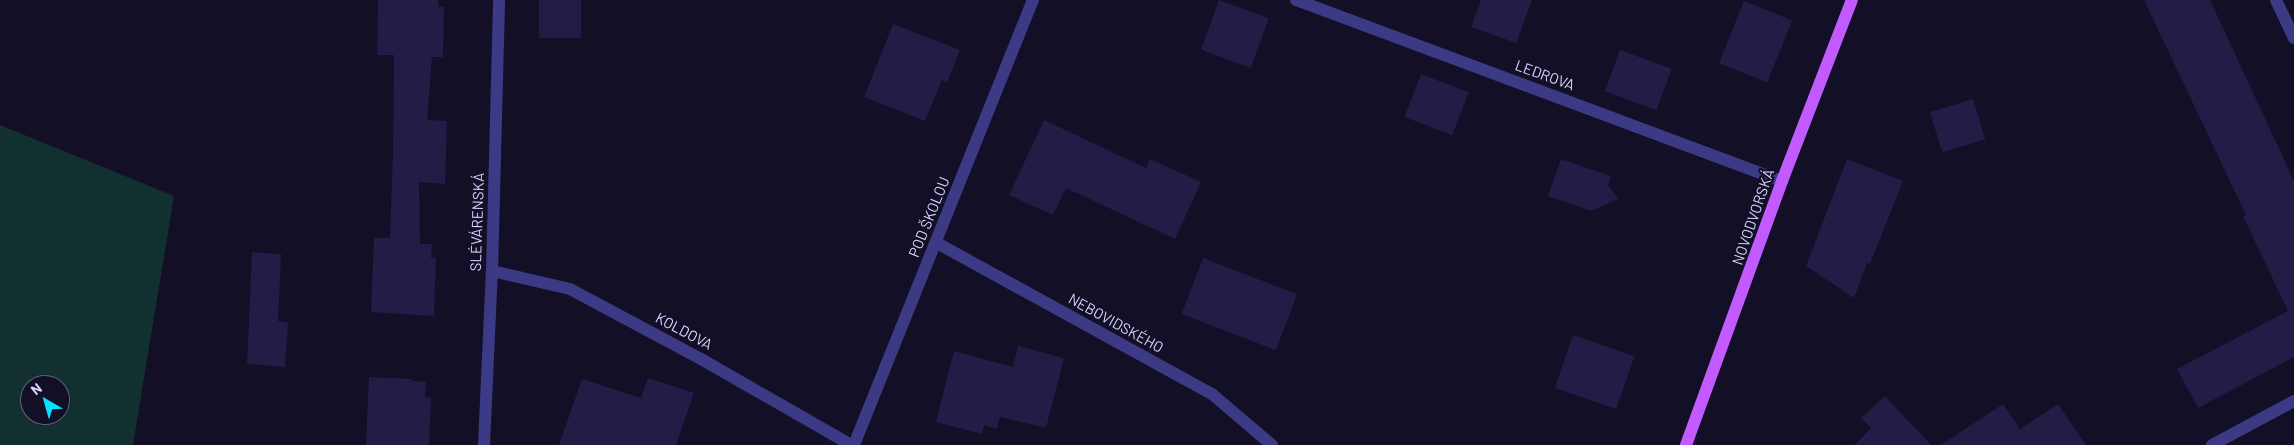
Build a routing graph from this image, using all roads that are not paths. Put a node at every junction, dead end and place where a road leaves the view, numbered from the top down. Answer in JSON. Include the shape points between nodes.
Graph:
{"nodes":[{"id":1,"x":499,"y":0,"type":"edge"},
{"id":2,"x":1033,"y":0,"type":"edge"},
{"id":3,"x":1296,"y":0,"type":"edge"},
{"id":4,"x":1852,"y":0,"type":"edge"},
{"id":5,"x":2276,"y":0,"type":"edge"},
{"id":6,"x":2294,"y":38,"type":"edge"},
{"id":7,"x":1782,"y":181,"type":"junction"},
{"id":8,"x":937,"y":242,"type":"junction"},
{"id":9,"x":492,"y":271,"type":"junction"},
{"id":10,"x":2294,"y":401,"type":"edge"},
{"id":11,"x":484,"y":445,"type":"edge"},
{"id":12,"x":853,"y":445,"type":"edge"},
{"id":13,"x":1272,"y":445,"type":"edge"},
{"id":14,"x":1686,"y":445,"type":"edge"},
{"id":15,"x":2212,"y":445,"type":"edge"}],
"edges":[{"from":1,"to":9,"type":"street","name":"SLÉVÁRENSKÁ"},
{"from":2,"to":8,"type":"street","name":"POD ŠKOLOU"},
{"from":3,"to":7,"type":"street","name":"LEDROVA"},
{"from":4,"to":7,"type":"main road","name":"NOVODVORSKÁ"},
{"from":5,"to":6,"type":"street"},
{"from":7,"to":14,"type":"main road","name":"NOVODVORSKÁ"},
{"from":8,"to":12,"type":"street","name":"POD ŠKOLOU"},
{"from":8,"to":13,"type":"street","name":"NEBOVIDSKÉHO","via":[[1212,394]]},
{"from":9,"to":11,"type":"street","name":"SLÉVÁRENSKÁ"},
{"from":9,"to":12,"type":"street","name":"KOLDOVA","via":[[570,289]]},
{"from":10,"to":15,"type":"street"}]}
